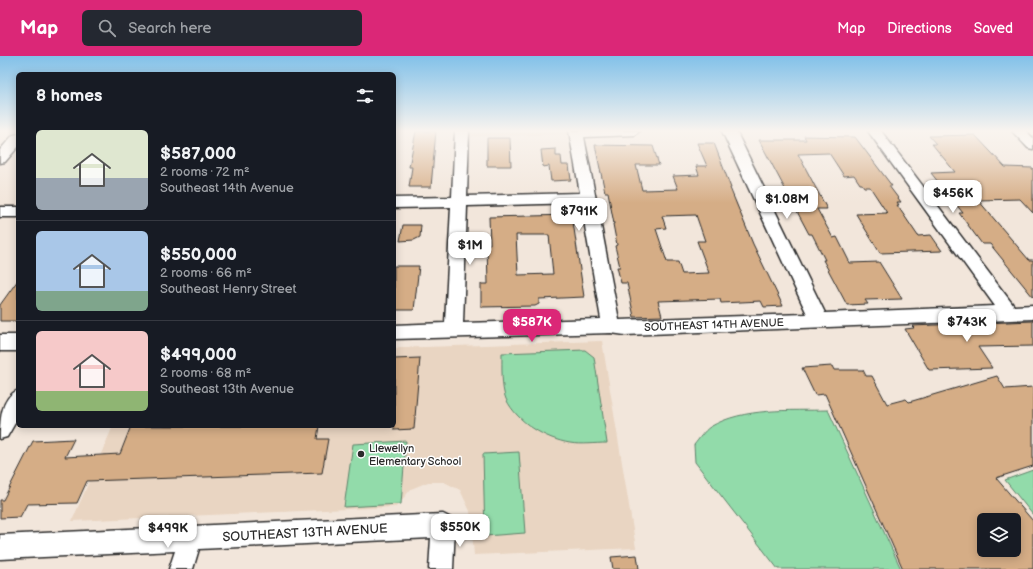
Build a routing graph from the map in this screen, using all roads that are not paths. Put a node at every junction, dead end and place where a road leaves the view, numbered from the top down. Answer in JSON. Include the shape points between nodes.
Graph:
{"nodes":[{"id":1,"x":461,"y":155,"type":"edge"},
{"id":2,"x":580,"y":155,"type":"edge"},
{"id":3,"x":740,"y":155,"type":"edge"},
{"id":4,"x":892,"y":155,"type":"edge"},
{"id":5,"x":587,"y":198,"type":"junction"},
{"id":6,"x":458,"y":201,"type":"junction"},
{"id":7,"x":396,"y":203,"type":"edge"},
{"id":8,"x":0,"y":212,"type":"edge"},
{"id":9,"x":16,"y":212,"type":"edge"},
{"id":10,"x":1033,"y":312,"type":"edge"},
{"id":11,"x":1010,"y":314,"type":"junction"},
{"id":12,"x":820,"y":321,"type":"junction"},
{"id":13,"x":611,"y":326,"type":"junction"},
{"id":14,"x":454,"y":330,"type":"junction"},
{"id":15,"x":396,"y":332,"type":"edge"},
{"id":16,"x":0,"y":343,"type":"edge"},
{"id":17,"x":16,"y":343,"type":"edge"},
{"id":18,"x":16,"y":402,"type":"edge"},
{"id":19,"x":0,"y":430,"type":"edge"},
{"id":20,"x":190,"y":539,"type":"junction"},
{"id":21,"x":0,"y":547,"type":"edge"},
{"id":22,"x":181,"y":569,"type":"edge"},
{"id":23,"x":441,"y":569,"type":"edge"}],
"edges":[{"from":1,"to":6,"type":"street"},
{"from":2,"to":5,"type":"street"},
{"from":3,"to":12,"type":"street"},
{"from":4,"to":11,"type":"street"},
{"from":5,"to":6,"type":"street"},
{"from":5,"to":13,"type":"street"},
{"from":6,"to":7,"type":"street"},
{"from":6,"to":14,"type":"street"},
{"from":8,"to":9,"type":"street"},
{"from":10,"to":11,"type":"street","name":"SOUTHEAST 14TH AVENUE"},
{"from":11,"to":12,"type":"street","name":"SOUTHEAST 14TH AVENUE"},
{"from":12,"to":13,"type":"street","name":"SOUTHEAST 14TH AVENUE","via":[[625,328]]},
{"from":13,"to":14,"type":"street","name":"SOUTHEAST 14TH AVENUE"},
{"from":14,"to":15,"type":"street","name":"SOUTHEAST 14TH AVENUE"},
{"from":16,"to":17,"type":"street"},
{"from":18,"to":19,"type":"street"},
{"from":20,"to":21,"type":"street","name":"SOUTHEAST 13TH AVENUE"},
{"from":20,"to":22,"type":"street"},
{"from":20,"to":23,"type":"street","name":"SOUTHEAST 13TH AVENUE","via":[[442,526]]}]}
